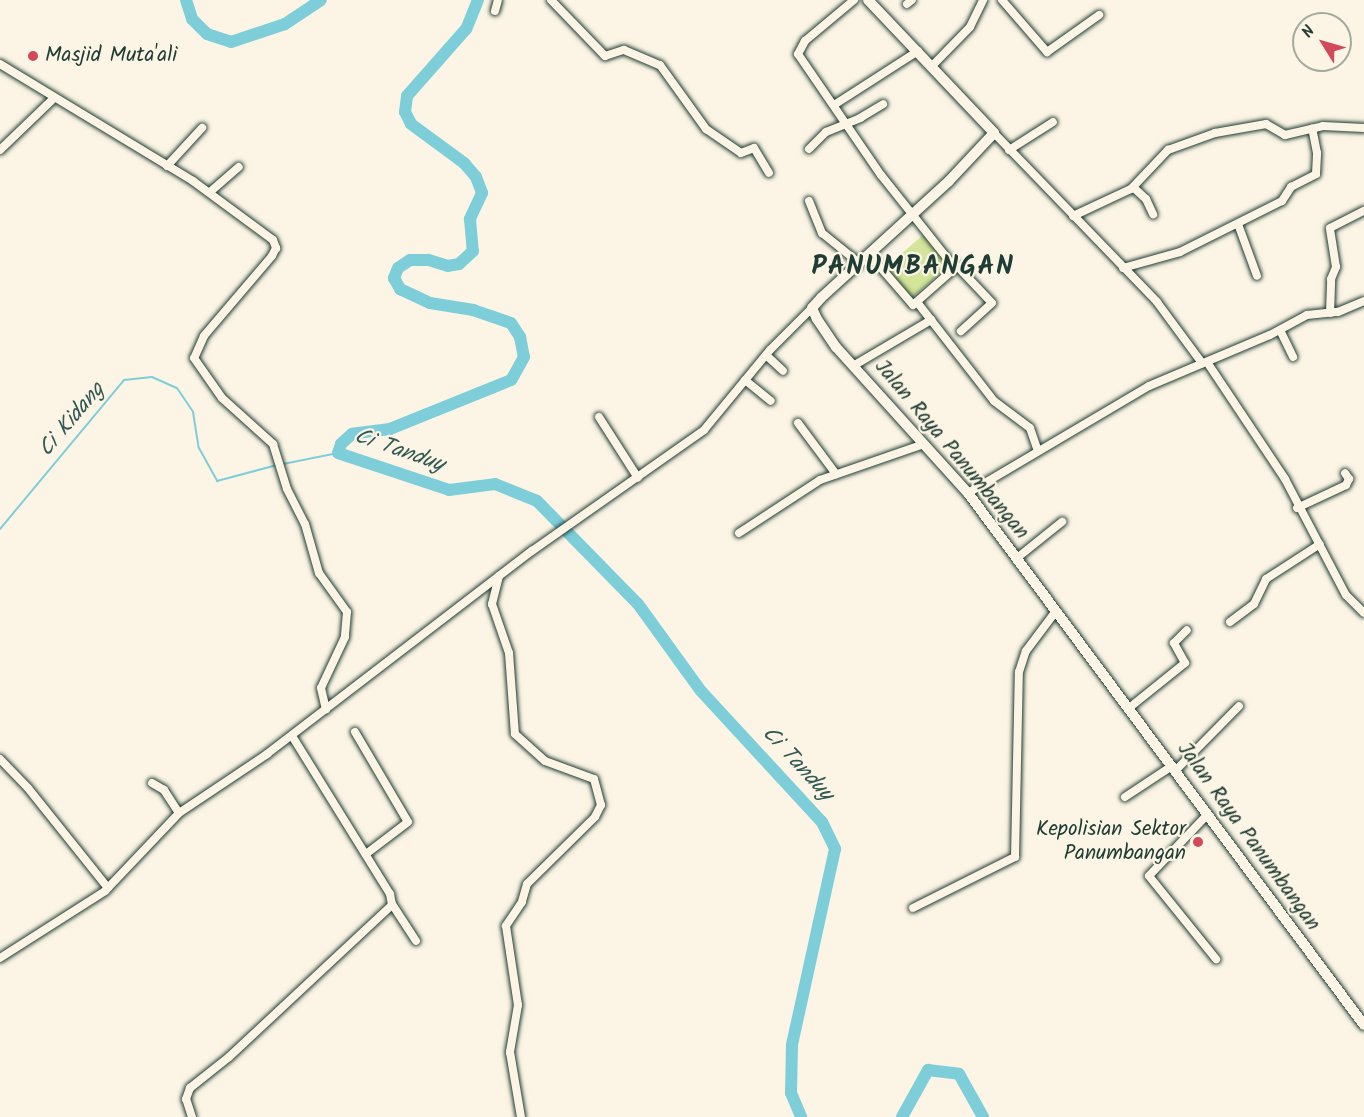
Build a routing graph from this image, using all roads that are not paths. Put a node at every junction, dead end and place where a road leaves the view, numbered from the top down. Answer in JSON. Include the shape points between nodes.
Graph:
{"nodes":[{"id":1,"x":498,"y":0,"type":"edge"},
{"id":2,"x":551,"y":0,"type":"edge"},
{"id":3,"x":854,"y":0,"type":"edge"},
{"id":4,"x":868,"y":0,"type":"edge"},
{"id":5,"x":983,"y":0,"type":"edge"},
{"id":6,"x":1002,"y":0,"type":"edge"},
{"id":7,"x":495,"y":11,"type":"dead end"},
{"id":8,"x":1099,"y":15,"type":"dead end"},
{"id":9,"x":918,"y":51,"type":"junction"},
{"id":10,"x":0,"y":64,"type":"edge"},
{"id":11,"x":932,"y":66,"type":"junction"},
{"id":12,"x":54,"y":98,"type":"junction"},
{"id":13,"x":883,"y":104,"type":"dead end"},
{"id":14,"x":834,"y":105,"type":"junction"},
{"id":15,"x":1053,"y":122,"type":"dead end"},
{"id":16,"x":846,"y":124,"type":"junction"},
{"id":17,"x":202,"y":128,"type":"dead end"},
{"id":18,"x":1312,"y":128,"type":"junction"},
{"id":19,"x":1364,"y":128,"type":"edge"},
{"id":20,"x":994,"y":133,"type":"junction"},
{"id":21,"x":809,"y":149,"type":"dead end"},
{"id":22,"x":0,"y":150,"type":"edge"},
{"id":23,"x":1009,"y":150,"type":"junction"},
{"id":24,"x":167,"y":166,"type":"junction"},
{"id":25,"x":239,"y":167,"type":"dead end"},
{"id":26,"x":769,"y":173,"type":"dead end"},
{"id":27,"x":1133,"y":187,"type":"junction"},
{"id":28,"x":210,"y":192,"type":"junction"},
{"id":29,"x":809,"y":201,"type":"dead end"},
{"id":30,"x":1364,"y":211,"type":"edge"},
{"id":31,"x":1153,"y":214,"type":"dead end"},
{"id":32,"x":1073,"y":216,"type":"junction"},
{"id":33,"x":911,"y":217,"type":"junction"},
{"id":34,"x":1238,"y":224,"type":"junction"},
{"id":35,"x":869,"y":254,"type":"junction"},
{"id":36,"x":859,"y":263,"type":"junction"},
{"id":37,"x":956,"y":264,"type":"junction"},
{"id":38,"x":1123,"y":268,"type":"junction"},
{"id":39,"x":1257,"y":276,"type":"dead end"},
{"id":40,"x":1364,"y":301,"type":"edge"},
{"id":41,"x":917,"y":302,"type":"junction"},
{"id":42,"x":812,"y":309,"type":"junction"},
{"id":43,"x":1330,"y":313,"type":"junction"},
{"id":44,"x":931,"y":320,"type":"junction"},
{"id":45,"x":1280,"y":330,"type":"junction"},
{"id":46,"x":961,"y":331,"type":"dead end"},
{"id":47,"x":766,"y":355,"type":"junction"},
{"id":48,"x":1293,"y":357,"type":"dead end"},
{"id":49,"x":1204,"y":363,"type":"junction"},
{"id":50,"x":853,"y":366,"type":"junction"},
{"id":51,"x":783,"y":371,"type":"dead end"},
{"id":52,"x":745,"y":380,"type":"junction"},
{"id":53,"x":771,"y":401,"type":"dead end"},
{"id":54,"x":599,"y":417,"type":"dead end"},
{"id":55,"x":798,"y":423,"type":"dead end"},
{"id":56,"x":924,"y":444,"type":"junction"},
{"id":57,"x":1038,"y":451,"type":"junction"},
{"id":58,"x":1346,"y":473,"type":"dead end"},
{"id":59,"x":836,"y":474,"type":"junction"},
{"id":60,"x":638,"y":478,"type":"junction"},
{"id":61,"x":968,"y":494,"type":"junction"},
{"id":62,"x":1297,"y":508,"type":"junction"},
{"id":63,"x":1062,"y":522,"type":"dead end"},
{"id":64,"x":739,"y":533,"type":"dead end"},
{"id":65,"x":1320,"y":544,"type":"junction"},
{"id":66,"x":1017,"y":558,"type":"junction"},
{"id":67,"x":499,"y":576,"type":"junction"},
{"id":68,"x":1056,"y":611,"type":"junction"},
{"id":69,"x":1364,"y":613,"type":"edge"},
{"id":70,"x":1230,"y":622,"type":"dead end"},
{"id":71,"x":1187,"y":630,"type":"dead end"},
{"id":72,"x":1239,"y":706,"type":"dead end"},
{"id":73,"x":1129,"y":708,"type":"junction"},
{"id":74,"x":326,"y":709,"type":"junction"},
{"id":75,"x":355,"y":732,"type":"dead end"},
{"id":76,"x":292,"y":736,"type":"junction"},
{"id":77,"x":0,"y":759,"type":"edge"},
{"id":78,"x":1174,"y":768,"type":"junction"},
{"id":79,"x":152,"y":783,"type":"dead end"},
{"id":80,"x":1125,"y":797,"type":"dead end"},
{"id":81,"x":179,"y":813,"type":"junction"},
{"id":82,"x":1208,"y":815,"type":"junction"},
{"id":83,"x":366,"y":854,"type":"junction"},
{"id":84,"x":108,"y":888,"type":"junction"},
{"id":85,"x":392,"y":904,"type":"junction"},
{"id":86,"x":914,"y":909,"type":"dead end"},
{"id":87,"x":416,"y":941,"type":"dead end"},
{"id":88,"x":0,"y":958,"type":"edge"},
{"id":89,"x":1216,"y":959,"type":"dead end"},
{"id":90,"x":1364,"y":1025,"type":"edge"},
{"id":91,"x":192,"y":1117,"type":"edge"},
{"id":92,"x":522,"y":1117,"type":"edge"}],
"edges":[{"from":1,"to":7,"type":"street"},
{"from":2,"to":26,"type":"street","via":[[605,56],[624,50],[656,62],[706,129],[741,153],[754,148]]},
{"from":3,"to":14,"type":"street","via":[[798,51]]},
{"from":4,"to":9,"type":"main road"},
{"from":5,"to":11,"type":"street","via":[[970,27]]},
{"from":6,"to":8,"type":"street","via":[[1020,17],[1032,39],[1049,53]]},
{"from":9,"to":11,"type":"main road"},
{"from":9,"to":14,"type":"street"},
{"from":10,"to":12,"type":"street"},
{"from":11,"to":20,"type":"main road"},
{"from":12,"to":22,"type":"street"},
{"from":12,"to":24,"type":"street"},
{"from":13,"to":16,"type":"street"},
{"from":14,"to":16,"type":"street"},
{"from":15,"to":23,"type":"street"},
{"from":16,"to":21,"type":"street","via":[[825,132]]},
{"from":16,"to":33,"type":"street"},
{"from":17,"to":24,"type":"street"},
{"from":18,"to":19,"type":"street"},
{"from":18,"to":27,"type":"street","via":[[1285,135],[1266,124],[1215,133],[1168,150]]},
{"from":18,"to":34,"type":"street","via":[[1316,174],[1291,187],[1282,201]]},
{"from":20,"to":23,"type":"street"},
{"from":20,"to":33,"type":"main road"},
{"from":23,"to":32,"type":"street"},
{"from":24,"to":28,"type":"street"},
{"from":25,"to":28,"type":"street"},
{"from":27,"to":31,"type":"street","via":[[1146,199]]},
{"from":27,"to":32,"type":"street"},
{"from":28,"to":74,"type":"street","via":[[264,230],[273,240],[275,251],[204,336],[194,358],[222,398],[266,435],[276,450],[321,578],[347,612],[345,637],[321,688]]},
{"from":29,"to":36,"type":"street","via":[[822,233]]},
{"from":30,"to":43,"type":"street","via":[[1330,228],[1336,267],[1331,279]]},
{"from":32,"to":38,"type":"street"},
{"from":33,"to":35,"type":"main road"},
{"from":33,"to":37,"type":"street"},
{"from":34,"to":38,"type":"street","via":[[1180,252]]},
{"from":34,"to":39,"type":"street"},
{"from":35,"to":36,"type":"main road"},
{"from":35,"to":41,"type":"street","via":[[909,302]]},
{"from":36,"to":42,"type":"main road"},
{"from":37,"to":41,"type":"street","via":[[954,271]]},
{"from":37,"to":46,"type":"street","via":[[992,303]]},
{"from":38,"to":49,"type":"street","via":[[1157,302]]},
{"from":40,"to":43,"type":"street"},
{"from":41,"to":44,"type":"street"},
{"from":42,"to":47,"type":"street"},
{"from":42,"to":50,"type":"main road","name":"Jalan Raya Panumbangan","via":[[825,333]]},
{"from":43,"to":45,"type":"street","via":[[1307,315]]},
{"from":44,"to":50,"type":"street"},
{"from":44,"to":57,"type":"street","via":[[994,401],[1032,430]]},
{"from":45,"to":48,"type":"street"},
{"from":45,"to":49,"type":"street"},
{"from":47,"to":51,"type":"street"},
{"from":47,"to":52,"type":"street"},
{"from":49,"to":57,"type":"street","via":[[1149,386]]},
{"from":49,"to":62,"type":"street","via":[[1279,470]]},
{"from":50,"to":56,"type":"main road","name":"Jalan Raya Panumbangan"},
{"from":52,"to":53,"type":"street"},
{"from":52,"to":60,"type":"street","via":[[712,423]]},
{"from":54,"to":60,"type":"street"},
{"from":55,"to":59,"type":"street"},
{"from":56,"to":59,"type":"street"},
{"from":56,"to":61,"type":"main road","name":"Jalan Raya Panumbangan"},
{"from":57,"to":61,"type":"street"},
{"from":58,"to":62,"type":"street","via":[[1349,483]]},
{"from":59,"to":64,"type":"street","via":[[796,493]]},
{"from":60,"to":67,"type":"street"},
{"from":61,"to":66,"type":"main road","name":"Jalan Raya Panumbangan"},
{"from":62,"to":65,"type":"street"},
{"from":63,"to":66,"type":"street"},
{"from":65,"to":69,"type":"street","via":[[1346,595]]},
{"from":65,"to":70,"type":"street","via":[[1266,579],[1254,604]]},
{"from":66,"to":68,"type":"main road","name":"Jalan Raya Panumbangan"},
{"from":67,"to":74,"type":"street"},
{"from":67,"to":92,"type":"street","via":[[492,607],[509,653],[515,734],[545,761],[594,779],[601,805],[595,817],[527,884],[522,902],[506,926],[518,1005],[510,1052]]},
{"from":68,"to":73,"type":"main road","name":"Jalan Raya Panumbangan"},
{"from":68,"to":86,"type":"street","via":[[1026,651],[1019,672],[1015,856]]},
{"from":71,"to":73,"type":"street","via":[[1174,643],[1185,663]]},
{"from":72,"to":78,"type":"street"},
{"from":73,"to":78,"type":"main road","name":"Jalan Raya Panumbangan"},
{"from":74,"to":76,"type":"street"},
{"from":75,"to":83,"type":"street","via":[[408,822]]},
{"from":76,"to":81,"type":"street"},
{"from":76,"to":83,"type":"street"},
{"from":77,"to":84,"type":"street","via":[[33,793]]},
{"from":78,"to":80,"type":"street"},
{"from":78,"to":82,"type":"main road","name":"Jalan Raya Panumbangan"},
{"from":79,"to":81,"type":"street","via":[[164,790]]},
{"from":81,"to":84,"type":"street"},
{"from":82,"to":89,"type":"street","via":[[1149,876]]},
{"from":82,"to":90,"type":"main road","name":"Jalan Raya Panumbangan"},
{"from":83,"to":85,"type":"street"},
{"from":84,"to":88,"type":"street","via":[[75,913]]},
{"from":85,"to":87,"type":"street"},
{"from":85,"to":91,"type":"street","via":[[229,1057],[190,1088],[186,1099]]}]}
